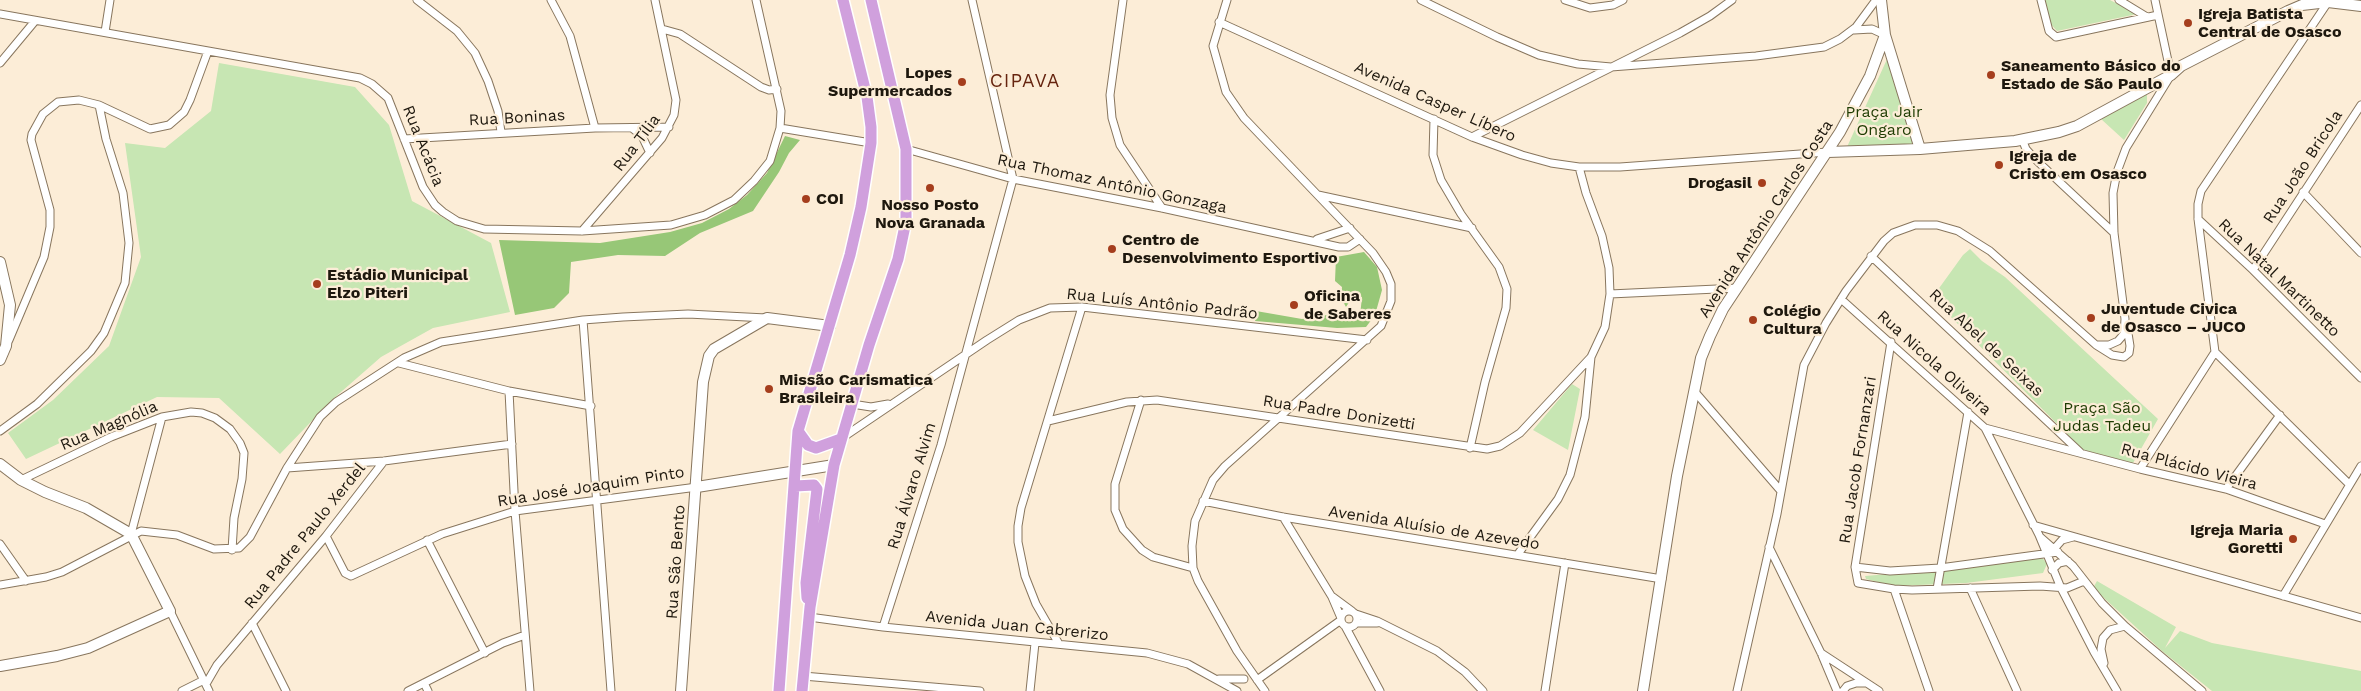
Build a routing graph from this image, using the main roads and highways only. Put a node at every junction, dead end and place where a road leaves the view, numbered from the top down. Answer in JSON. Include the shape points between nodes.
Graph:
{"nodes":[{"id":1,"x":843,"y":0,"type":"edge"},
{"id":2,"x":871,"y":0,"type":"edge"},
{"id":3,"x":798,"y":431,"type":"junction"},
{"id":4,"x":840,"y":439,"type":"junction"},
{"id":5,"x":795,"y":486,"type":"junction"},
{"id":6,"x":809,"y":612,"type":"junction"},
{"id":7,"x":779,"y":691,"type":"edge"},
{"id":8,"x":802,"y":691,"type":"edge"}],
"edges":[{"from":1,"to":3,"type":"main road","via":[[867,97],[871,143],[861,207]]},
{"from":2,"to":4,"type":"main road","via":[[906,150],[908,206],[904,236]]},
{"from":3,"to":4,"type":"main road","via":[[808,445],[816,448]]},
{"from":3,"to":5,"type":"main road"},
{"from":4,"to":6,"type":"main road"},
{"from":5,"to":6,"type":"main road","via":[[817,487],[805,590]]},
{"from":5,"to":7,"type":"main road"},
{"from":6,"to":8,"type":"main road"}]}
